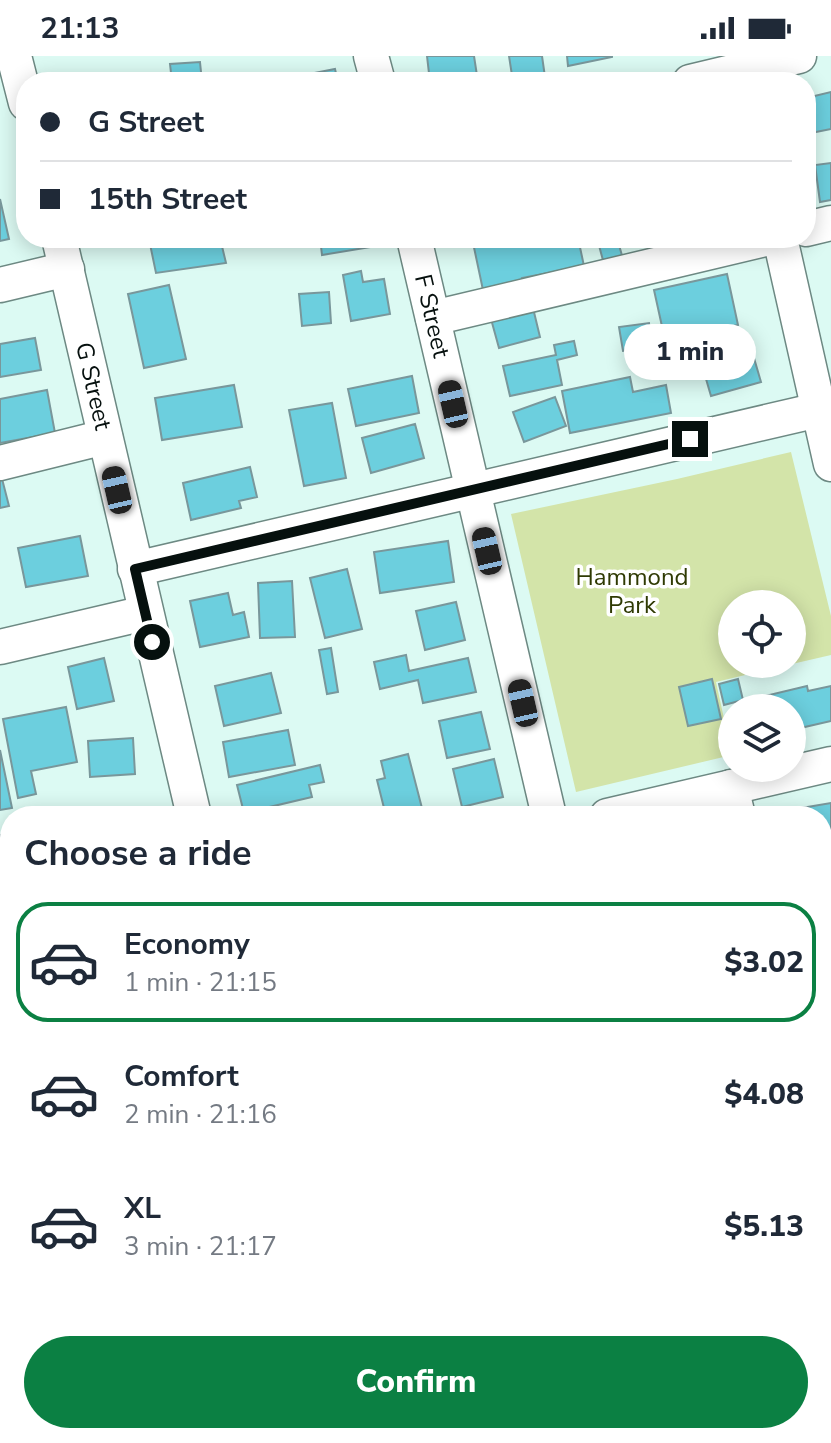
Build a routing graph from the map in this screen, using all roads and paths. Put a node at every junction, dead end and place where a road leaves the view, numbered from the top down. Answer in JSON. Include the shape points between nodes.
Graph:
{"nodes":[{"id":1,"x":799,"y":56,"type":"edge"},
{"id":2,"x":736,"y":70,"type":"edge"},
{"id":3,"x":416,"y":248,"type":"edge"},
{"id":4,"x":727,"y":248,"type":"edge"},
{"id":5,"x":783,"y":248,"type":"edge"},
{"id":6,"x":63,"y":254,"type":"edge"},
{"id":7,"x":0,"y":285,"type":"edge"},
{"id":8,"x":433,"y":318,"type":"junction"},
{"id":9,"x":824,"y":408,"type":"edge"},
{"id":10,"x":105,"y":437,"type":"junction"},
{"id":11,"x":0,"y":463,"type":"edge"},
{"id":12,"x":831,"y":464,"type":"edge"},
{"id":13,"x":473,"y":490,"type":"junction"},
{"id":14,"x":135,"y":569,"type":"junction"},
{"id":15,"x":145,"y":613,"type":"junction"},
{"id":16,"x":0,"y":647,"type":"edge"},
{"id":17,"x":831,"y":764,"type":"edge"},
{"id":18,"x":734,"y":801,"type":"edge"},
{"id":19,"x":192,"y":806,"type":"edge"},
{"id":20,"x":547,"y":806,"type":"edge"},
{"id":21,"x":692,"y":806,"type":"edge"}],
"edges":[{"from":1,"to":2,"type":"street"},
{"from":3,"to":8,"type":"street","name":"F Street"},
{"from":4,"to":8,"type":"street"},
{"from":5,"to":9,"type":"street"},
{"from":6,"to":7,"type":"street"},
{"from":6,"to":10,"type":"street","name":"G Street"},
{"from":8,"to":13,"type":"street","name":"F Street"},
{"from":9,"to":12,"type":"street"},
{"from":9,"to":13,"type":"street"},
{"from":10,"to":11,"type":"street"},
{"from":10,"to":14,"type":"street","name":"G Street"},
{"from":13,"to":14,"type":"street"},
{"from":13,"to":20,"type":"street","name":"F Street"},
{"from":14,"to":15,"type":"street","name":"G Street"},
{"from":15,"to":16,"type":"street"},
{"from":15,"to":19,"type":"street","name":"G Street"},
{"from":17,"to":18,"type":"street"},
{"from":18,"to":21,"type":"street"}]}
